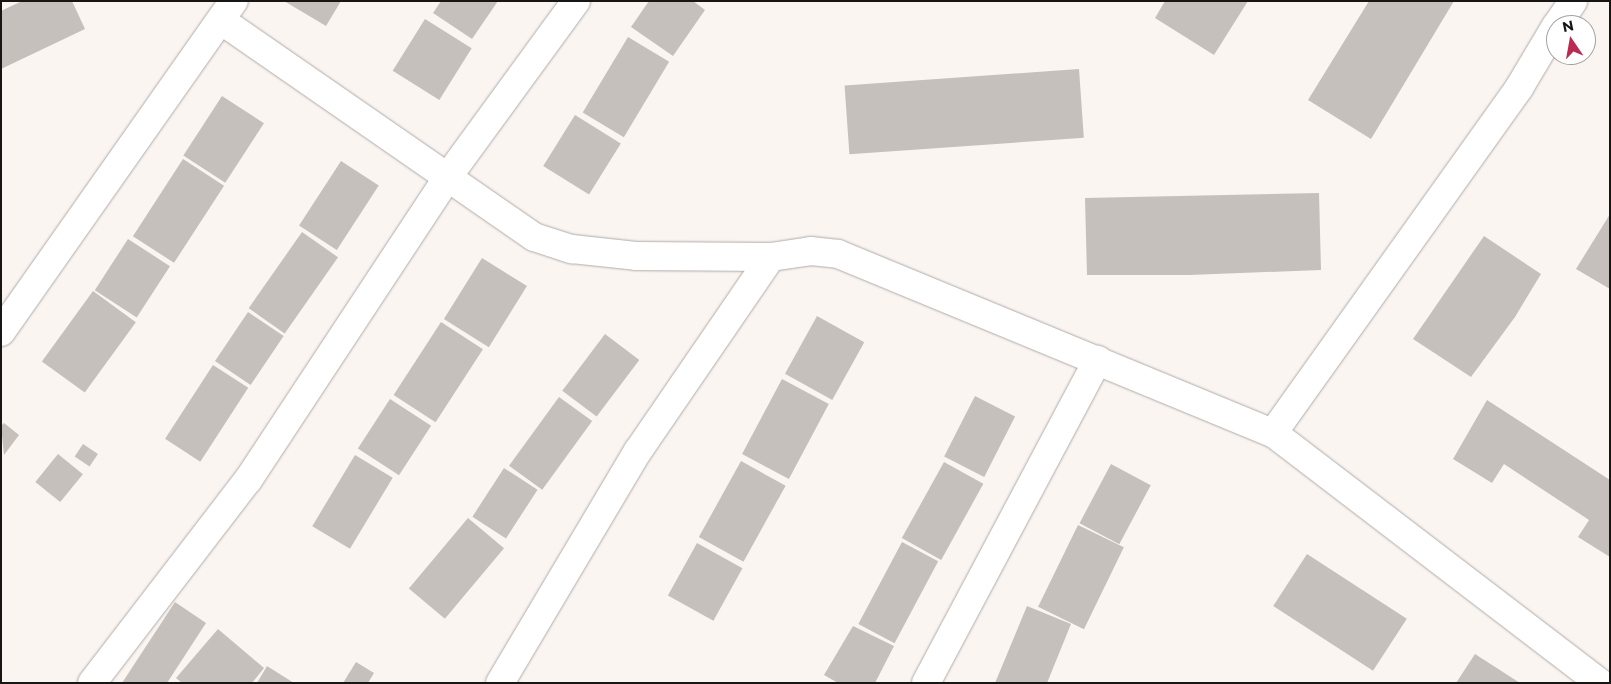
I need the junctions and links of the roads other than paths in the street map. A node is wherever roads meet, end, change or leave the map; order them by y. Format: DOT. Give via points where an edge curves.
graph roads {
  1 [pos="576,1"];
  2 [pos="1573,1"];
  3 [pos="228,11"];
  4 [pos="1563,15"];
  5 [pos="1546,43"];
  6 [pos="447,178"];
  7 [pos="771,256"];
  8 [pos="1,332"];
  9 [pos="1098,360"];
  10 [pos="1273,433"];
  11 [pos="92,683"];
  12 [pos="500,683"];
  13 [pos="926,683"];
  14 [pos="1600,683"];
  1 -- 6 [label="street"];
  2 -- 4 [label="street"];
  3 -- 6 [label="street"];
  3 -- 8 [label="street"];
  5 -- 10 [label="street" via="1519,88"];
  6 -- 7 [label="street" via="534,237 572,249 636,256"];
  6 -- 11 [label="street" via="248,480"];
  7 -- 9 [label="street" via="811,251 838,254"];
  7 -- 12 [label="street" via="638,451"];
  9 -- 10 [label="street"];
  9 -- 13 [label="street"];
  10 -- 14 [label="street"];
}
